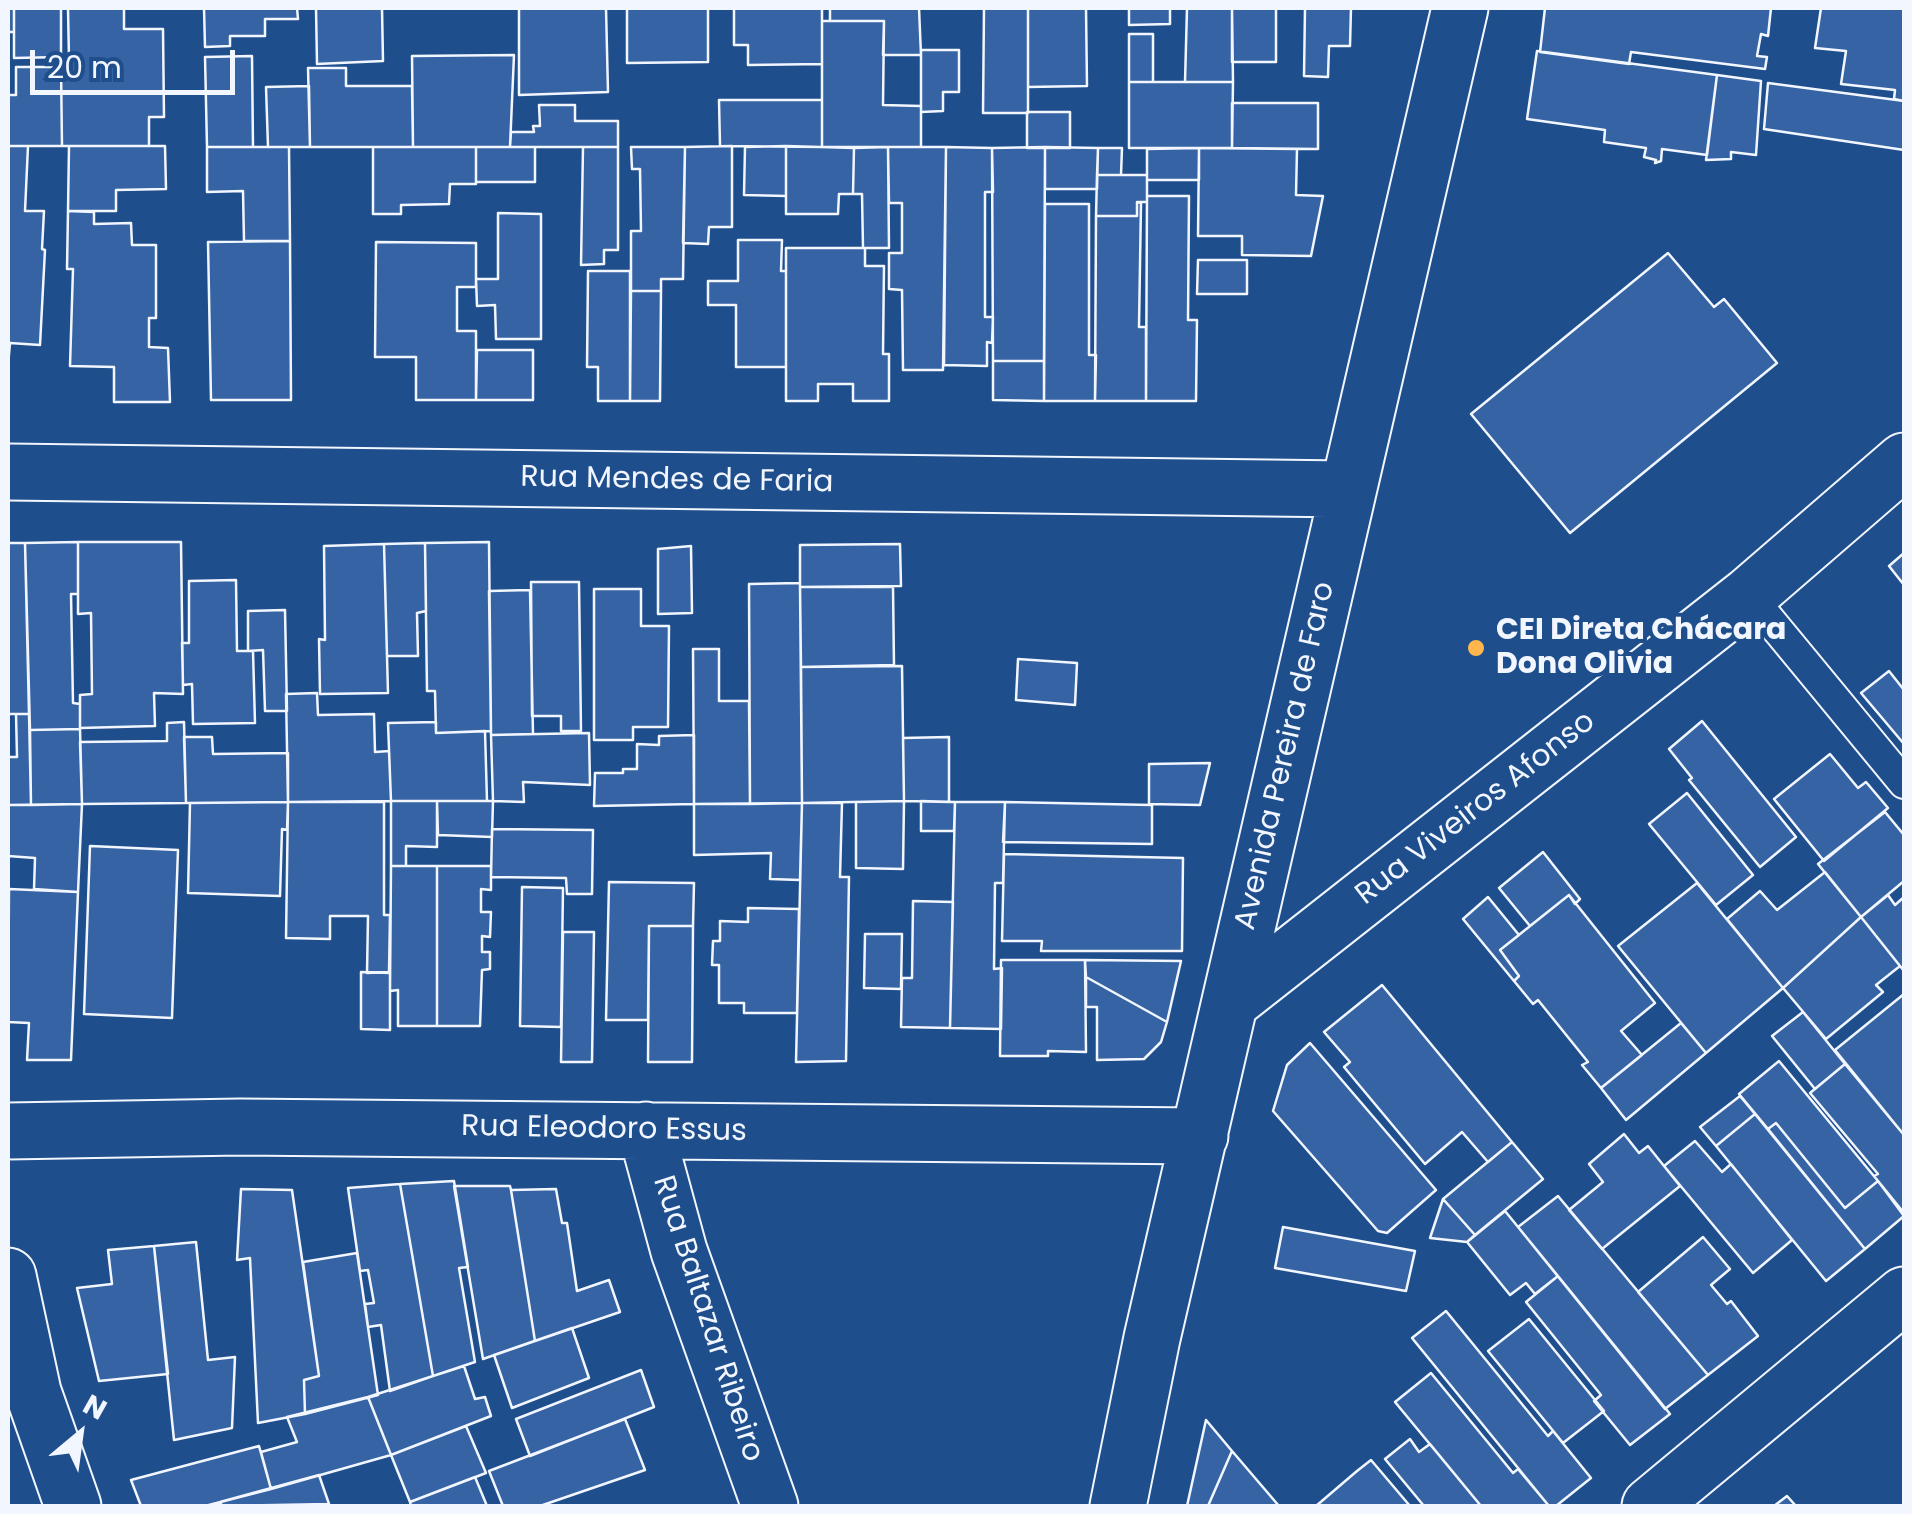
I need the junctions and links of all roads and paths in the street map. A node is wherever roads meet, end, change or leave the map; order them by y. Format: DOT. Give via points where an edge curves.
graph roads {
  1 [pos="1460,8"];
  2 [pos="1904,462"];
  3 [pos="8,472"];
  4 [pos="1347,488"];
  5 [pos="1750,595"];
  6 [pos="1904,783"];
  7 [pos="1231,1002"];
  8 [pos="646,1130"];
  9 [pos="8,1131"];
  10 [pos="1200,1136"];
  11 [pos="8,1276"];
  12 [pos="1904,1295"];
  13 [pos="73,1506"];
  14 [pos="770,1506"];
  15 [pos="1118,1506"];
  16 [pos="1650,1506"];
  1 -- 4 [label="street, Avenida Pereira de Faro"];
  2 -- 5 [label="street, Rua Viveiros Afonso"];
  3 -- 4 [label="street, Rua Mendes de Faria"];
  4 -- 7 [label="street, Avenida Pereira de Faro"];
  5 -- 6 [label="lane"];
  5 -- 7 [label="street, Rua Viveiros Afonso"];
  7 -- 10 [label="street, Avenida Pereira de Faro"];
  8 -- 9 [label="street, Rua Eleodoro Essus"];
  8 -- 10 [label="street, Rua Eleodoro Essus"];
  8 -- 14 [label="street, Rua Baltazar Ribeiro" via="678,1251"];
  10 -- 15 [label="street, Avenida Pereira de Faro"];
  11 -- 13 [label="street" via="33,1392"];
  12 -- 16 [label="street"];
}
